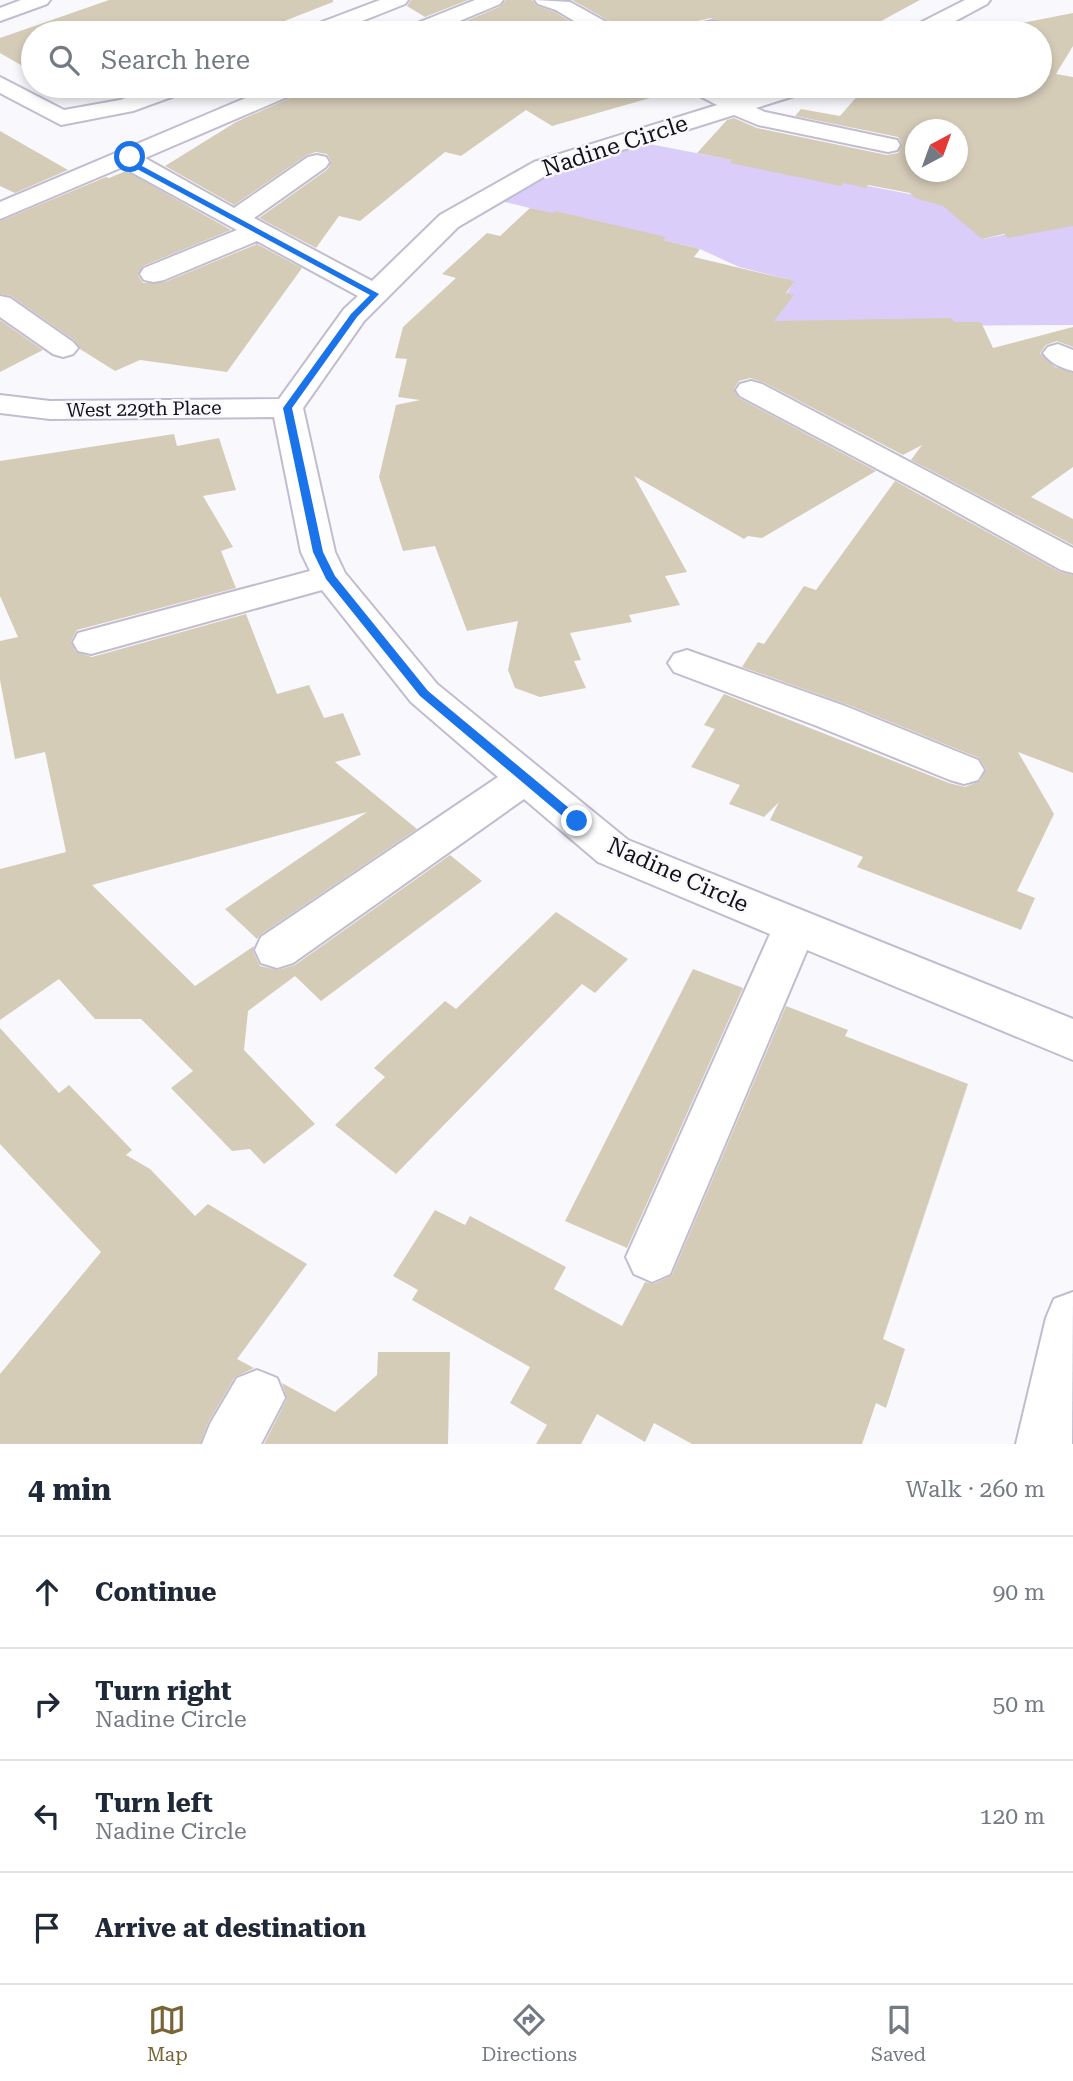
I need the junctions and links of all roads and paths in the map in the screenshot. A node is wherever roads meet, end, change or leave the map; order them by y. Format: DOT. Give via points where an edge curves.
graph roads {
  1 [pos="40,0"];
  2 [pos="398,0"];
  3 [pos="493,0"];
  4 [pos="545,0"];
  5 [pos="980,0"];
  6 [pos="0,15"];
  7 [pos="345,21"];
  8 [pos="442,21"];
  9 [pos="589,21"];
  10 [pos="941,21"];
  11 [pos="0,84"];
  12 [pos="21,96"];
  13 [pos="25,98"];
  14 [pos="147,98"];
  15 [pos="265,98"];
  16 [pos="719,98"];
  17 [pos="763,98"];
  18 [pos="734,107"];
  19 [pos="888,145"];
  20 [pos="130,157"];
  21 [pos="317,162"];
  22 [pos="0,211"];
  23 [pos="246,225"];
  24 [pos="154,274"];
  25 [pos="375,294"];
  26 [pos="0,304"];
  27 [pos="63,348"];
  28 [pos="751,390"];
  29 [pos="0,404"];
  30 [pos="288,408"];
  31 [pos="1073,562"];
  32 [pos="330,577"];
  33 [pos="91,642"];
  34 [pos="687,663"];
  35 [pos="964,770"];
  36 [pos="525,778"];
  37 [pos="795,926"];
  38 [pos="278,950"];
  39 [pos="1073,1040"];
  40 [pos="652,1257"];
  41 [pos="1073,1318"];
  42 [pos="1044,1444"];
  1 -- 6 [label="street"];
  2 -- 7 [label="street"];
  3 -- 8 [label="street"];
  4 -- 9 [label="street"];
  5 -- 10 [label="street"];
  11 -- 12 [label="street"];
  13 -- 14 [label="street" via="61,118"];
  15 -- 20 [label="street"];
  16 -- 18 [label="street"];
  17 -- 18 [label="street, Nadine Circle"];
  18 -- 19 [label="street" via="758,118"];
  18 -- 25 [label="street, Nadine Circle" via="543,167 449,221"];
  20 -- 22 [label="street"];
  20 -- 23 [label="street" via="139,167"];
  21 -- 23 [label="street"];
  23 -- 24 [label="street"];
  23 -- 25 [label="street"];
  25 -- 30 [label="street, Nadine Circle" via="354,315"];
  26 -- 27 [label="street"];
  28 -- 31 [label="street"];
  29 -- 30 [label="street, West 229th Place" via="50,410"];
  30 -- 32 [label="street, Nadine Circle" via="318,552"];
  32 -- 33 [label="street"];
  32 -- 36 [label="street, Nadine Circle" via="424,694"];
  34 -- 35 [label="street"];
  36 -- 37 [label="street, Nadine Circle" via="613,851"];
  36 -- 38 [label="street"];
  37 -- 39 [label="street, Nadine Circle"];
  37 -- 40 [label="street"];
  41 -- 42 [label="street"];
}
